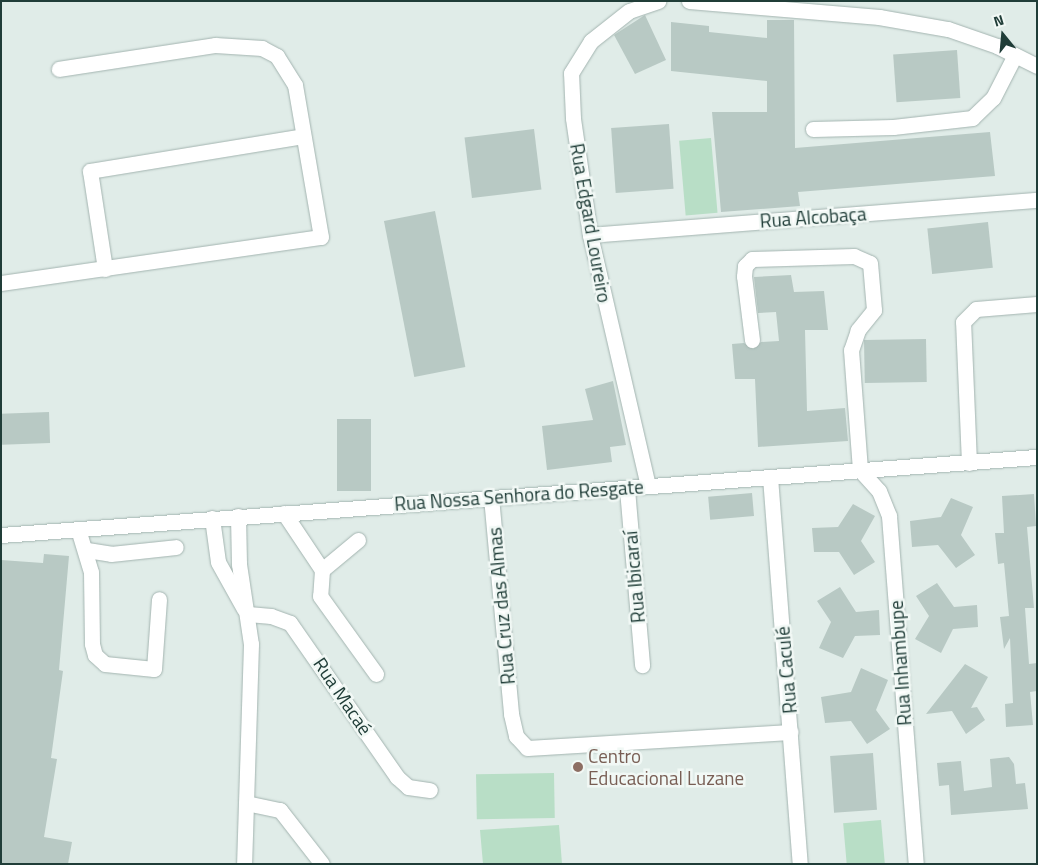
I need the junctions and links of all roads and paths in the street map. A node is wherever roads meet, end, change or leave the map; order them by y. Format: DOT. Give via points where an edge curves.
graph roads {
  1 [pos="658,1"];
  2 [pos="689,1"];
  3 [pos="1015,54"];
  4 [pos="1037,66"];
  5 [pos="59,70"];
  6 [pos="813,129"];
  7 [pos="303,136"];
  8 [pos="1037,200"];
  9 [pos="590,235"];
  10 [pos="105,268"];
  11 [pos="1,283"];
  12 [pos="1037,304"];
  13 [pos="752,340"];
  14 [pos="1037,457"];
  15 [pos="969,463"];
  16 [pos="860,470"];
  17 [pos="770,477"];
  18 [pos="648,486"];
  19 [pos="627,489"];
  20 [pos="491,498"];
  21 [pos="284,513"];
  22 [pos="238,516"];
  23 [pos="212,518"];
  24 [pos="78,529"];
  25 [pos="1,536"];
  26 [pos="358,540"];
  27 [pos="176,547"];
  28 [pos="87,550"];
  29 [pos="322,570"];
  30 [pos="158,599"];
  31 [pos="248,614"];
  32 [pos="642,665"];
  33 [pos="376,674"];
  34 [pos="791,732"];
  35 [pos="430,790"];
  36 [pos="246,803"];
  37 [pos="244,864"];
  38 [pos="322,864"];
  39 [pos="800,864"];
  40 [pos="916,864"];
  1 -- 9 [label="street, Rua Edgard Loureiro" via="629,11 591,41 571,73 573,118"];
  2 -- 3 [label="street" via="879,17 948,30"];
  3 -- 4 [label="street"];
  3 -- 6 [label="street" via="993,98 972,118 893,127"];
  5 -- 7 [label="street" via="215,45 262,48 277,56 295,85"];
  7 -- 10 [label="street" via="90,171"];
  7 -- 10 [label="street" via="321,237"];
  8 -- 9 [label="street, Rua Alcobaça"];
  9 -- 18 [label="street, Rua Edgard Loureiro"];
  10 -- 11 [label="street"];
  12 -- 15 [label="street" via="976,309 963,322"];
  13 -- 16 [label="street" via="744,276 748,262 844,256 863,258 870,263 874,310 858,330 851,350"];
  14 -- 15 [label="street, Rua Nossa Senhora do Resgate"];
  15 -- 16 [label="street, Rua Nossa Senhora do Resgate"];
  16 -- 17 [label="street, Rua Nossa Senhora do Resgate"];
  16 -- 40 [label="street, Rua Inhambupe" via="879,491 889,516"];
  17 -- 18 [label="street, Rua Nossa Senhora do Resgate"];
  17 -- 34 [label="street, Rua Caculé"];
  18 -- 19 [label="street, Rua Nossa Senhora do Resgate"];
  19 -- 20 [label="street, Rua Nossa Senhora do Resgate"];
  19 -- 32 [label="street, Rua Ibicaraí"];
  20 -- 21 [label="street, Rua Nossa Senhora do Resgate"];
  20 -- 34 [label="street, Rua Cruz das Almas" via="511,714 521,743 537,750"];
  21 -- 22 [label="street, Rua Nossa Senhora do Resgate"];
  21 -- 29 [label="street"];
  22 -- 23 [label="street, Rua Nossa Senhora do Resgate"];
  22 -- 31 [label="street"];
  23 -- 24 [label="street, Rua Nossa Senhora do Resgate"];
  23 -- 31 [label="street" via="218,562 227,584"];
  24 -- 25 [label="street, Rua Nossa Senhora do Resgate"];
  24 -- 28 [label="street"];
  26 -- 29 [label="street"];
  27 -- 28 [label="street" via="112,554"];
  28 -- 30 [label="street" via="92,590 92,644 95,655 105,664 154,669"];
  29 -- 33 [label="street" via="320,596"];
  31 -- 35 [label="street, Rua Macaé" via="271,616 290,623 397,777 408,787"];
  31 -- 36 [label="street" via="251,644"];
  34 -- 39 [label="street, Rua Caculé"];
  36 -- 37 [label="street"];
  36 -- 38 [label="street" via="280,810"];
}
